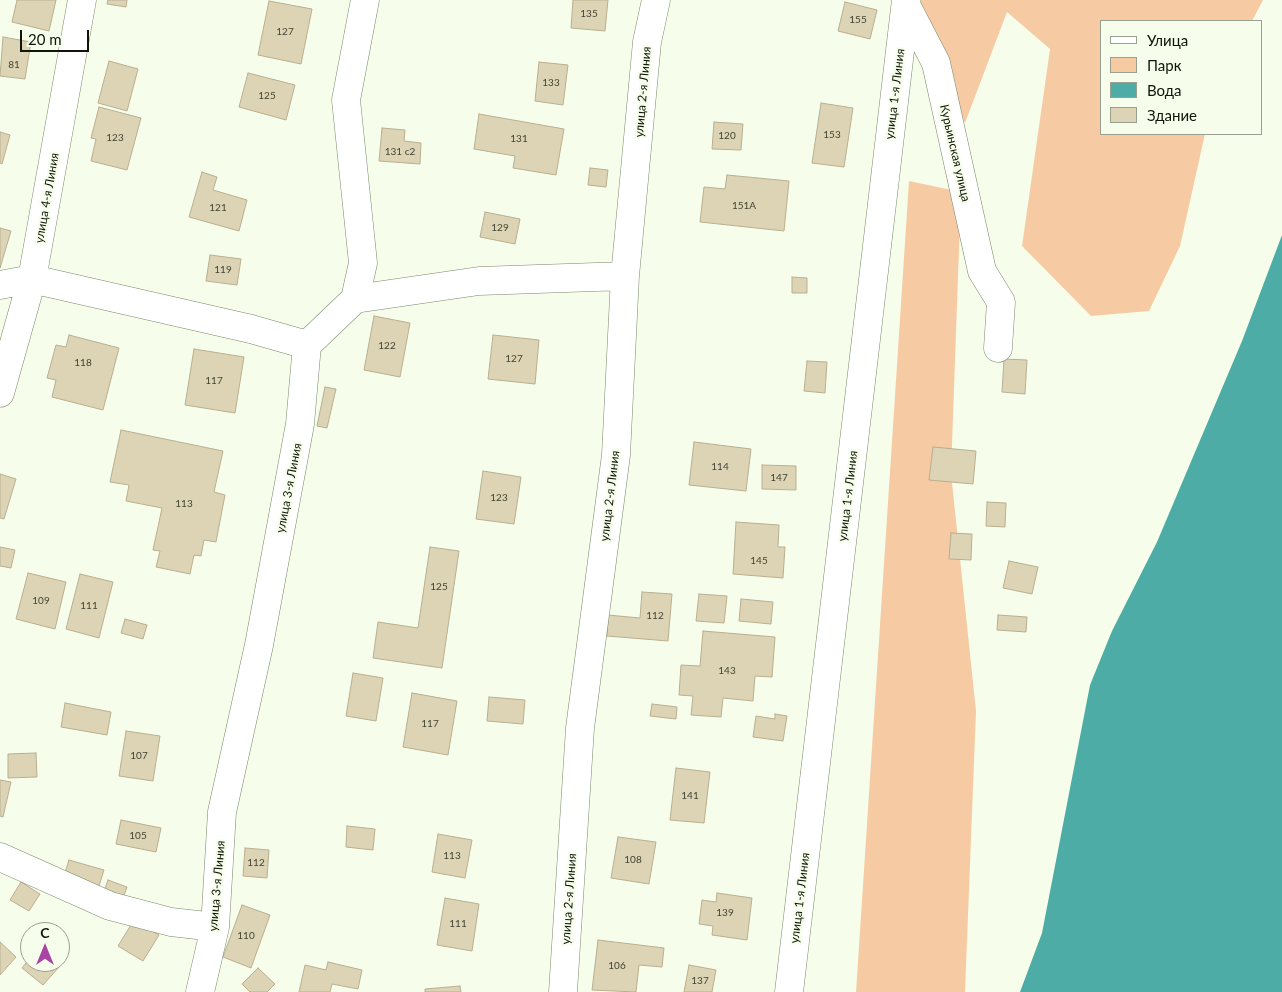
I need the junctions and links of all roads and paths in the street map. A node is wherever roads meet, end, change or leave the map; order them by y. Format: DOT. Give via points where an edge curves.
graph roads {
  1 [pos="82,0"];
  2 [pos="365,0"];
  3 [pos="656,0"];
  4 [pos="906,3"];
  5 [pos="626,276"];
  6 [pos="32,279"];
  7 [pos="0,285"];
  8 [pos="356,299"];
  9 [pos="307,345"];
  10 [pos="998,348"];
  11 [pos="0,393"];
  12 [pos="0,857"];
  13 [pos="215,927"];
  14 [pos="200,992"];
  15 [pos="563,992"];
  16 [pos="789,992"];
  1 -- 6 [label="street, улица 4-я Линия"];
  2 -- 8 [label="street" via="346,100 362,263"];
  3 -- 5 [label="street, улица 2-я Линия" via="647,42"];
  4 -- 10 [label="street, Курьинская улица" via="936,63 982,271 1001,302"];
  4 -- 16 [label="street, улица 1-я Линия"];
  5 -- 8 [label="street" via="479,281"];
  5 -- 15 [label="street, улица 2-я Линия" via="616,455 580,728"];
  6 -- 7 [label="street"];
  6 -- 9 [label="street"];
  6 -- 11 [label="street, улица 4-я Линия"];
  8 -- 9 [label="street"];
  9 -- 13 [label="street, улица 3-я Линия" via="300,424 259,645 222,812"];
  12 -- 13 [label="street" via="110,906 171,922"];
  13 -- 14 [label="street, улица 3-я Линия"];
}
